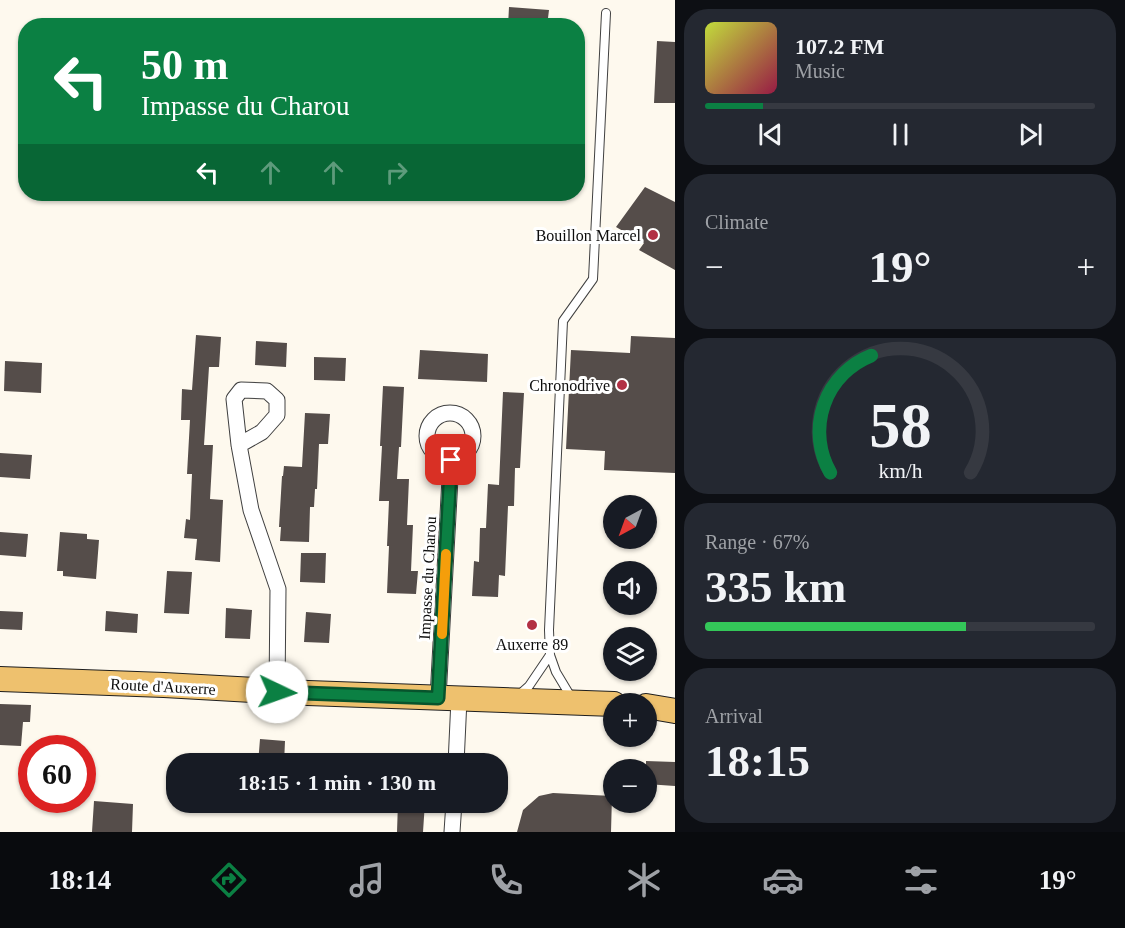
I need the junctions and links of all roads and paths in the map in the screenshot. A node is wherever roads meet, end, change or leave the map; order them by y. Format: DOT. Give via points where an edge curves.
graph roads {
  1 [pos="606,13"];
  2 [pos="238,445"];
  3 [pos="451,460"];
  4 [pos="550,656"];
  5 [pos="0,679"];
  6 [pos="277,692"];
  7 [pos="449,699"];
  8 [pos="512,701"];
  9 [pos="675,702"];
  10 [pos="576,703"];
  11 [pos="603,704"];
  12 [pos="657,704"];
  13 [pos="657,708"];
  14 [pos="675,711"];
  15 [pos="455,753"];
  16 [pos="453,813"];
  17 [pos="452,832"];
  1 -- 4 [label="lane" via="593,279 563,321"];
  2 -- 6 [label="street" via="251,510 278,589"];
  3 -- 7 [label="street, Impasse du Charou"];
  4 -- 8 [label="lane" via="529,686"];
  4 -- 10 [label="lane"];
  5 -- 6 [label="main road, Route d'Auxerre"];
  6 -- 7 [label="main road, Route d'Auxerre"];
  7 -- 8 [label="main road, Route d'Auxerre"];
  7 -- 15 [label="street, Impasse du Charou"];
  8 -- 10 [label="main road, Route d'Auxerre"];
  9 -- 12 [label="main road"];
  10 -- 11 [label="main road, Route d'Auxerre"];
  13 -- 14 [label="main road"];
  16 -- 17 [label="street"];
}
